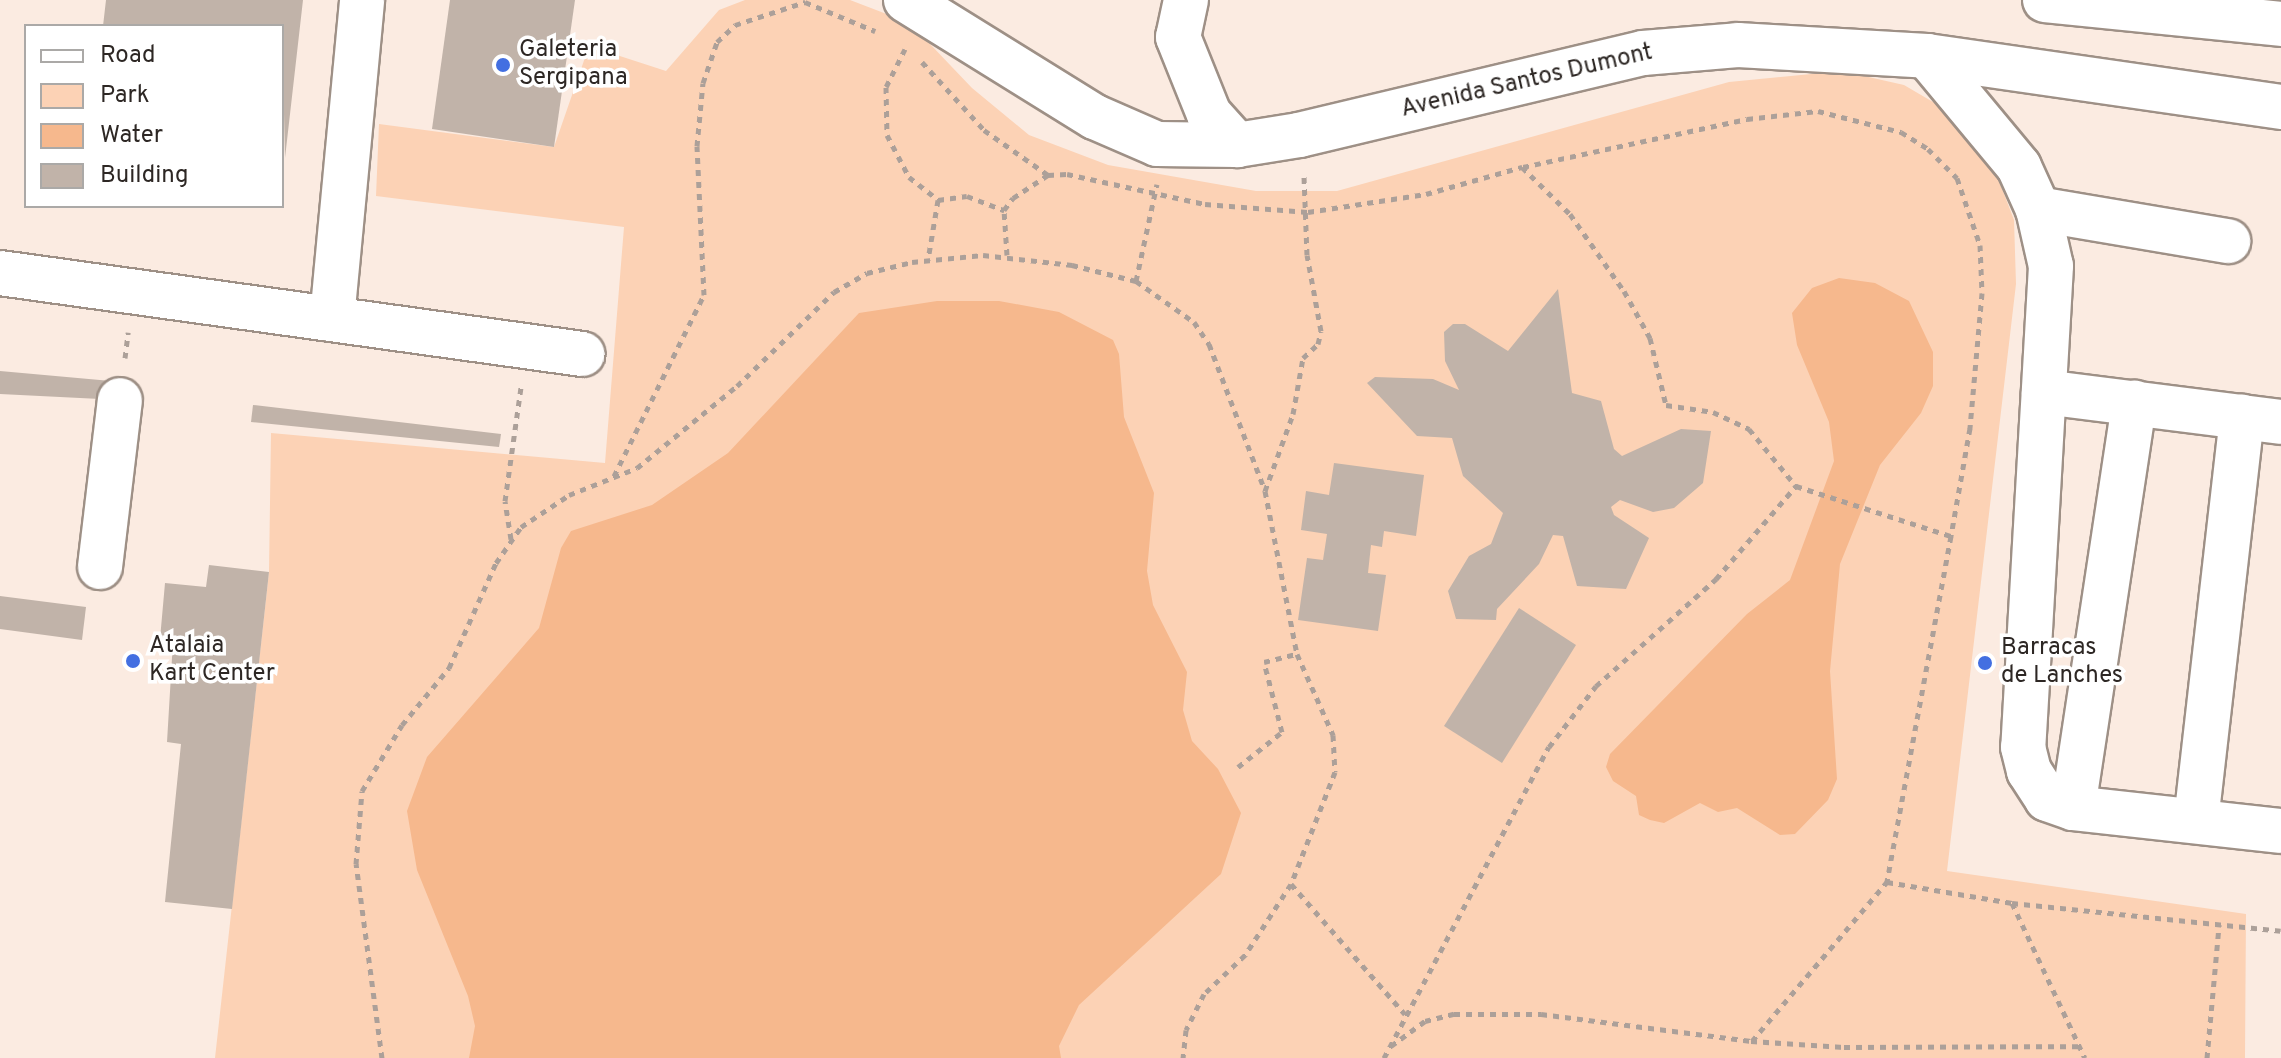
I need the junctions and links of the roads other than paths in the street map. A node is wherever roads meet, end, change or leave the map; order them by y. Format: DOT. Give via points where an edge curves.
graph roads {
  1 [pos="362,0"];
  2 [pos="1186,0"];
  3 [pos="2045,0"];
  4 [pos="895,17"];
  5 [pos="2281,24"];
  6 [pos="1927,56"];
  7 [pos="2281,107"];
  8 [pos="1237,145"];
  9 [pos="2038,209"];
  10 [pos="2228,241"];
  11 [pos="0,273"];
  12 [pos="332,319"];
  13 [pos="582,354"];
  14 [pos="2044,392"];
  15 [pos="120,400"];
  16 [pos="2134,403"];
  17 [pos="2262,419"];
  18 [pos="100,567"];
  19 [pos="2073,808"];
  20 [pos="2196,821"];
  21 [pos="2281,831"];
  1 -- 12 [label="main road"];
  2 -- 8 [label="main road" via="1178,37 1209,114"];
  3 -- 5 [label="main road"];
  4 -- 8 [label="main road, Avenida Santos Dumont" via="1157,144"];
  6 -- 7 [label="main road, Avenida Santos Dumont"];
  6 -- 8 [label="main road, Avenida Santos Dumont" via="1738,45 1643,53"];
  6 -- 9 [label="main road" via="2019,167"];
  9 -- 10 [label="main road"];
  9 -- 14 [label="main road" via="2051,266"];
  11 -- 12 [label="main road"];
  12 -- 13 [label="main road"];
  14 -- 16 [label="main road"];
  14 -- 19 [label="main road" via="2023,747 2029,771 2047,799"];
  15 -- 18 [label="main road"];
  16 -- 17 [label="main road"];
  16 -- 19 [label="main road"];
  17 -- 20 [label="main road"];
  19 -- 20 [label="main road"];
  20 -- 21 [label="main road"];
}
